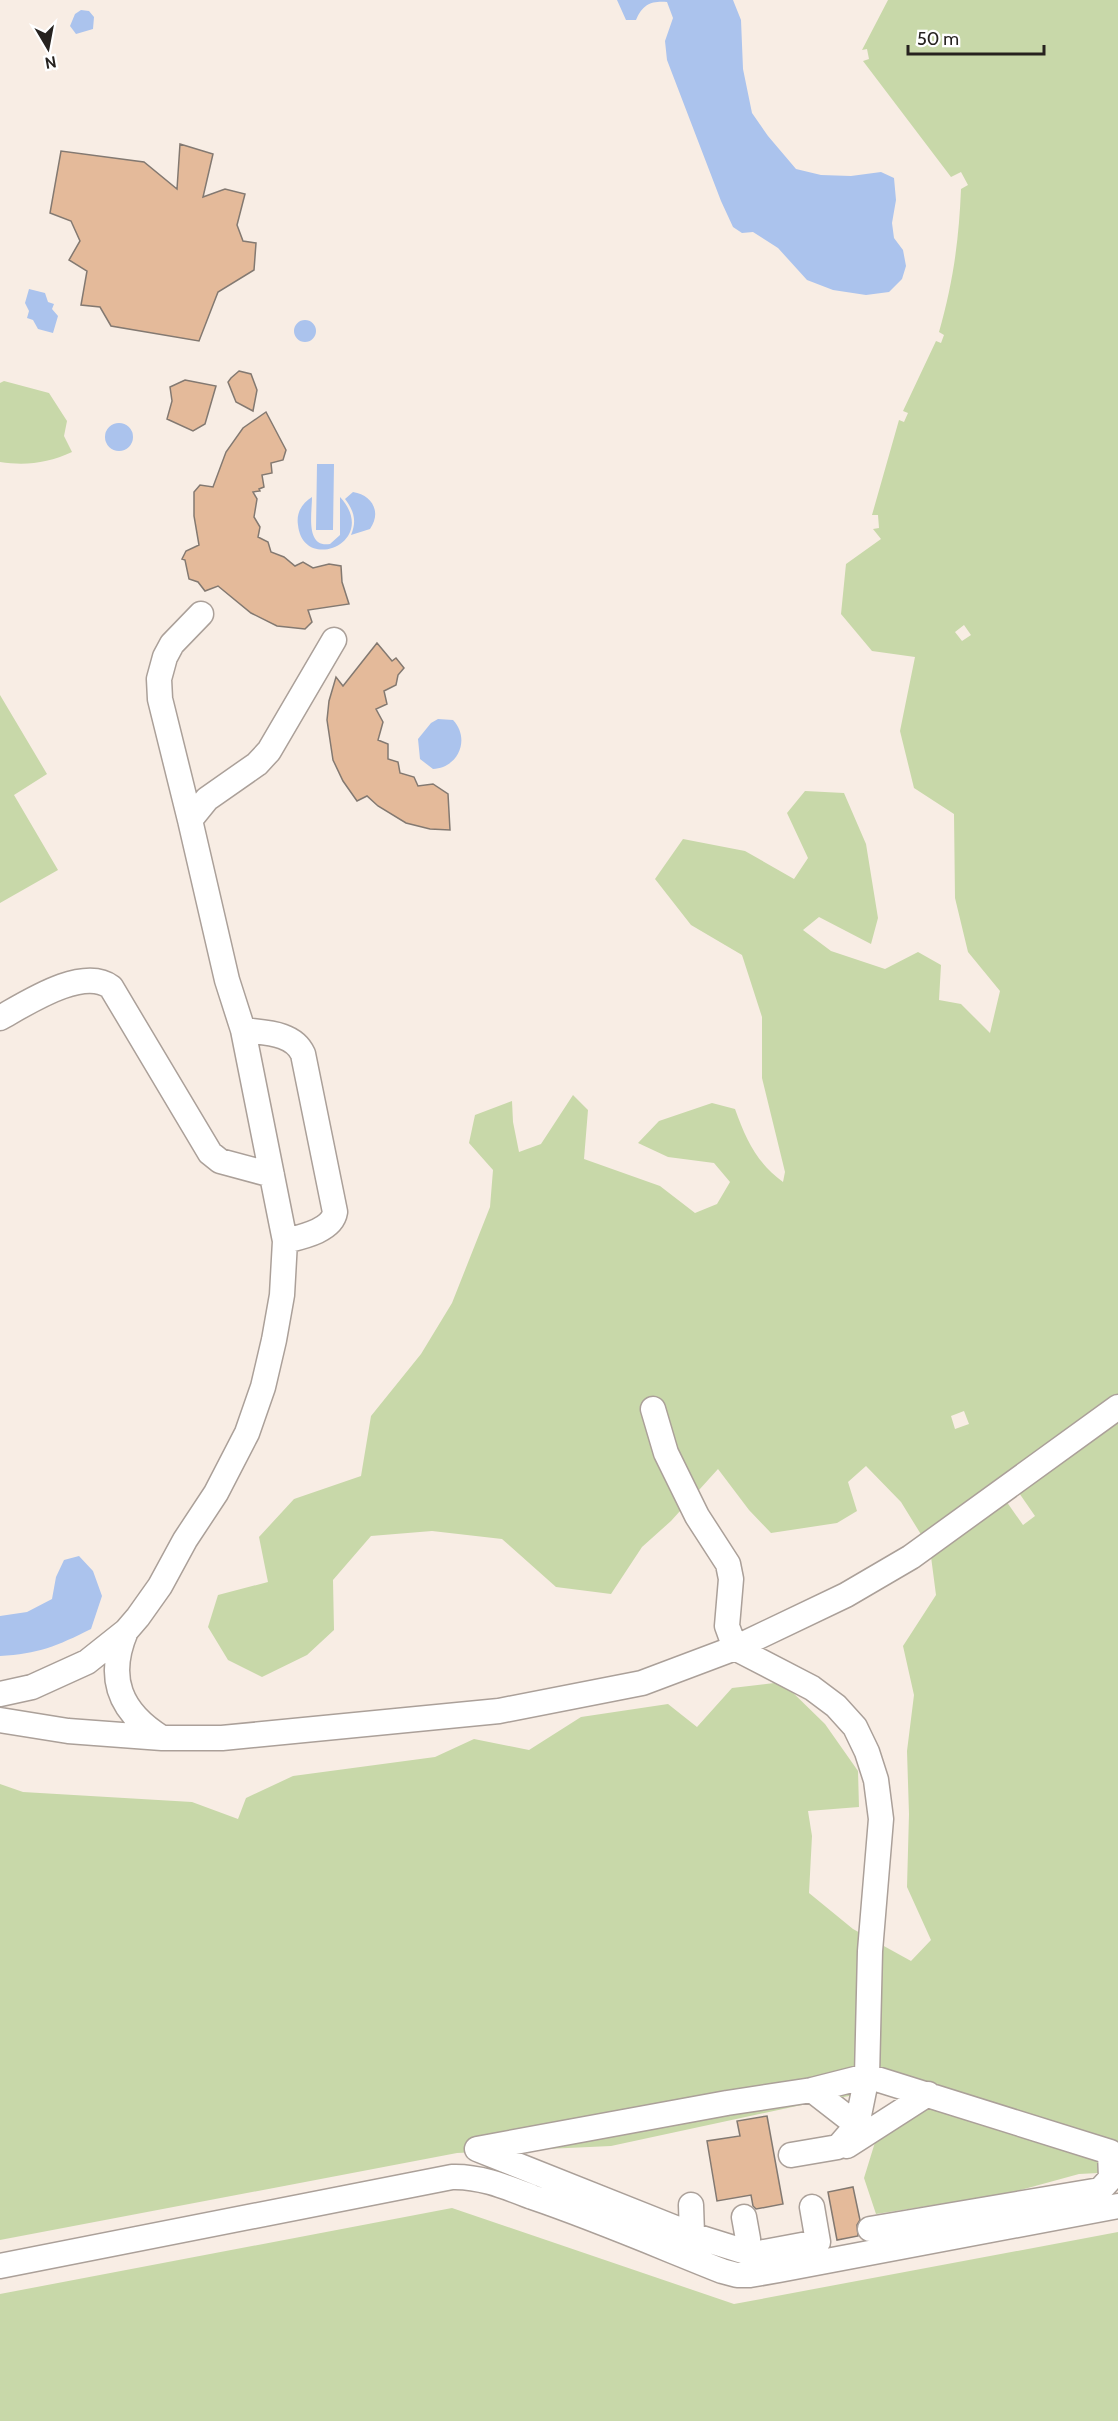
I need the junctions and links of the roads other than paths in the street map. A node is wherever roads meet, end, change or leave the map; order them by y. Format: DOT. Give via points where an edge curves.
graph roads {
  1 [pos="201,614"];
  2 [pos="334,640"];
  3 [pos="190,820"];
  4 [pos="0,1018"];
  5 [pos="243,1030"];
  6 [pos="272,1175"];
  7 [pos="285,1241"];
  8 [pos="1118,1407"];
  9 [pos="652,1409"];
  10 [pos="126,1631"];
  11 [pos="735,1648"];
  12 [pos="0,1694"];
  13 [pos="0,1720"];
  14 [pos="162,1738"];
  15 [pos="867,2076"];
  16 [pos="812,2090"];
  17 [pos="928,2094"];
  18 [pos="857,2126"];
  19 [pos="838,2147"];
  20 [pos="1114,2153"];
  21 [pos="791,2154"];
  22 [pos="1112,2194"];
  23 [pos="691,2205"];
  24 [pos="812,2207"];
  25 [pos="744,2217"];
  26 [pos="870,2229"];
  27 [pos="692,2235"];
  28 [pos="746,2252"];
  29 [pos="0,2266"];
  1 -- 3 [label="street" via="172,644 159,679 167,736"];
  2 -- 3 [label="street" via="269,751 207,799"];
  3 -- 5 [label="street" via="226,980"];
  4 -- 6 [label="street" via="76,982 104,982 111,987 210,1153 220,1161"];
  5 -- 6 [label="street"];
  5 -- 7 [label="street" via="274,1034 299,1047 322,1143 334,1217 321,1228"];
  6 -- 7 [label="street"];
  7 -- 10 [label="street" via="274,1340 247,1433 160,1586"];
  8 -- 11 [label="street" via="911,1557 846,1595"];
  9 -- 11 [label="street" via="666,1453 697,1516 728,1564 728,1626"];
  10 -- 12 [label="street" via="87,1662 63,1674 32,1687"];
  10 -- 14 [label="street" via="117,1670 123,1700 137,1720"];
  11 -- 14 [label="street" via="642,1683 499,1711 222,1738"];
  11 -- 15 [label="street" via="812,1688 836,1706 855,1727 876,1780 881,1819 870,1951"];
  13 -- 14 [label="street" via="68,1731"];
  15 -- 16 [label="street"];
  15 -- 17 [label="street"];
  15 -- 18 [label="street"];
  16 -- 18 [label="street"];
  16 -- 27 [label="street" via="477,2149"];
  17 -- 19 [label="street" via="849,2146"];
  17 -- 20 [label="street"];
  18 -- 19 [label="street"];
  19 -- 21 [label="street"];
  20 -- 22 [label="street"];
  22 -- 26 [label="street"];
  22 -- 29 [label="street" via="779,2270 737,2275 485,2180 452,2177"];
  23 -- 27 [label="street"];
  24 -- 28 [label="street" via="818,2242"];
  25 -- 28 [label="street"];
  27 -- 28 [label="street"];
}
